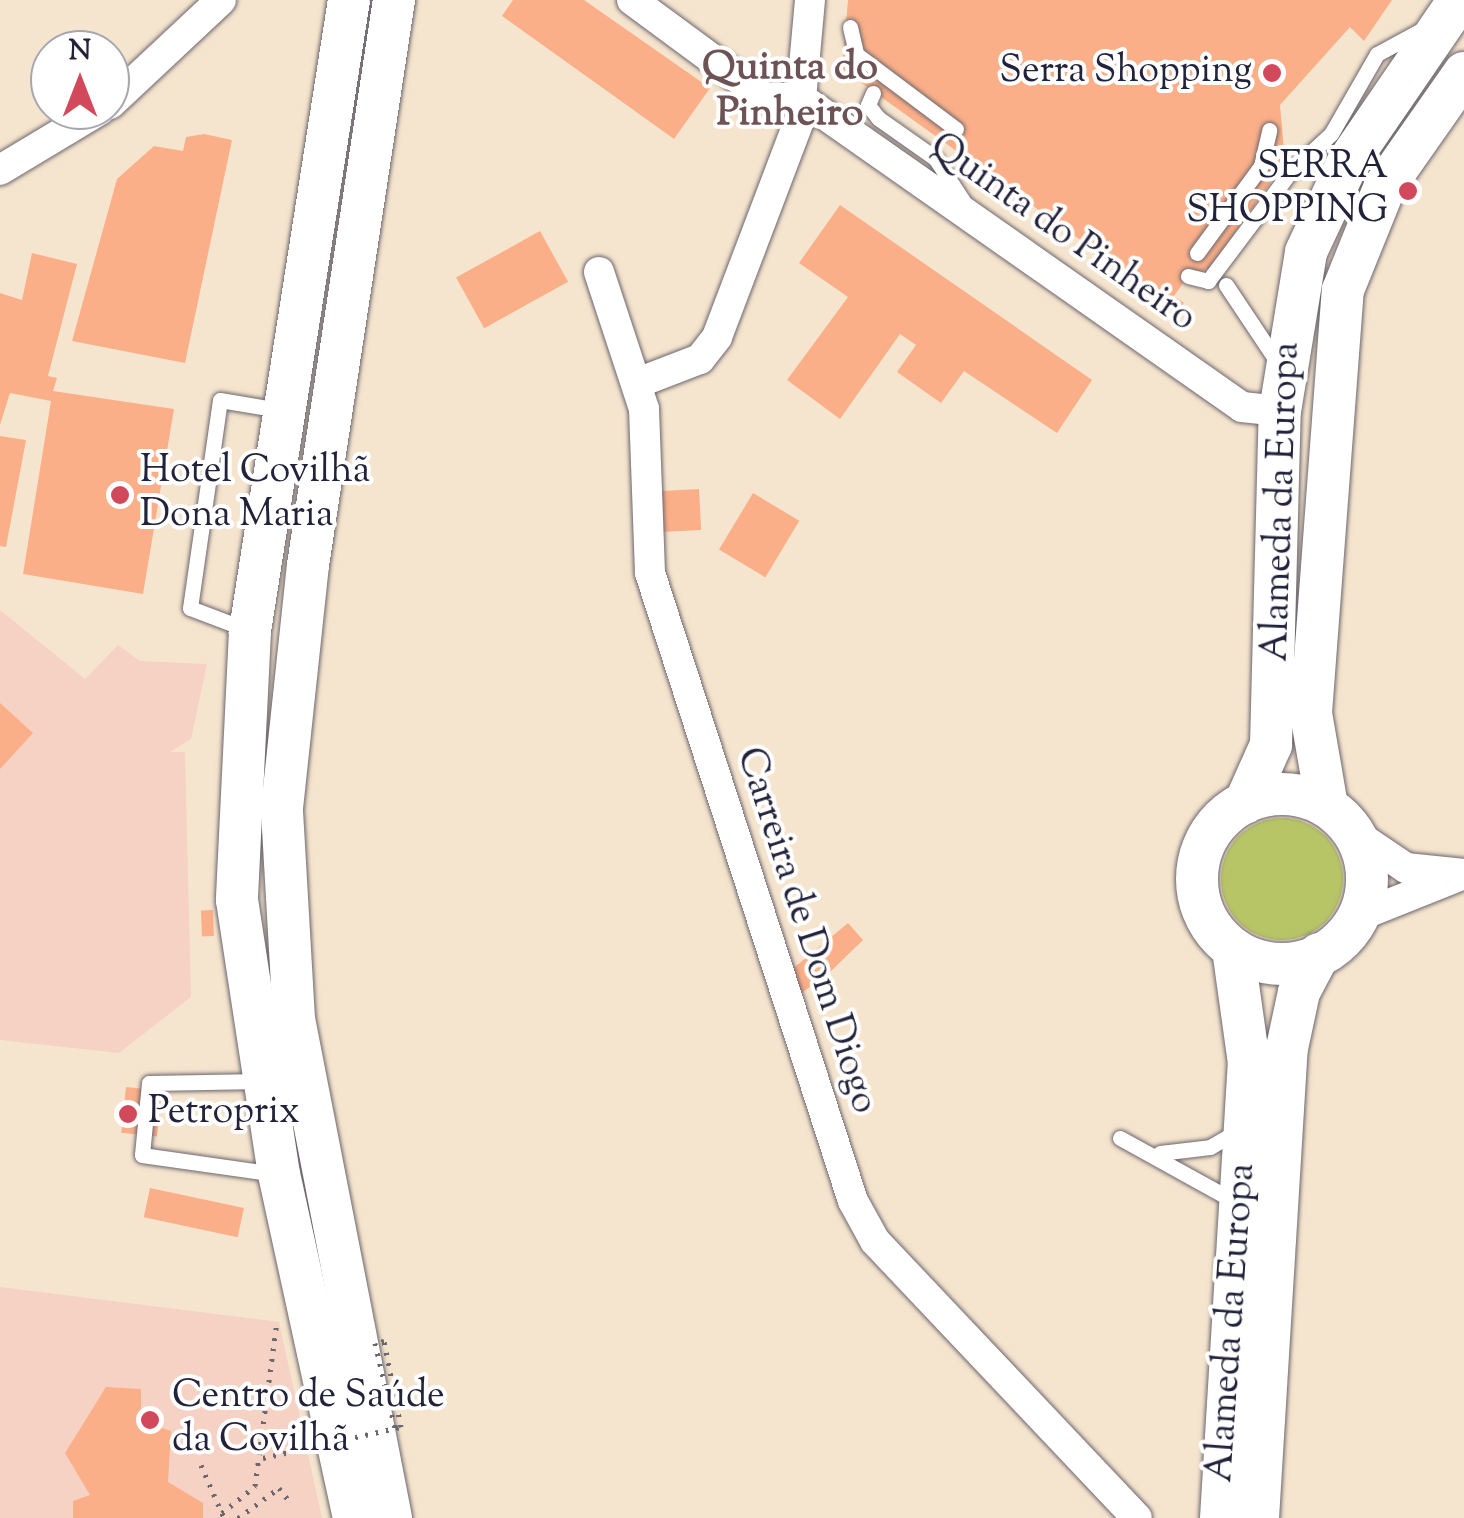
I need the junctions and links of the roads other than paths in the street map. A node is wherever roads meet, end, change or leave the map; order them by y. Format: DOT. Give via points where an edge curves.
graph roads {
  1 [pos="222,0"];
  2 [pos="349,0"];
  3 [pos="394,0"];
  4 [pos="632,0"];
  5 [pos="810,0"];
  6 [pos="1453,9"];
  7 [pos="850,28"];
  8 [pos="1464,73"];
  9 [pos="130,85"];
  10 [pos="873,93"];
  11 [pos="804,101"];
  12 [pos="956,129"];
  13 [pos="67,130"];
  14 [pos="1268,130"];
  15 [pos="1331,134"];
  16 [pos="0,170"];
  17 [pos="1335,186"];
  18 [pos="974,223"];
  19 [pos="1197,254"];
  20 [pos="598,272"];
  21 [pos="1188,276"];
  22 [pos="1226,285"];
  23 [pos="640,382"];
  24 [pos="1282,391"];
  25 [pos="284,411"];
  26 [pos="250,630"];
  27 [pos="1245,803"];
  28 [pos="1342,820"];
  29 [pos="1358,916"];
  30 [pos="1234,949"];
  31 [pos="1319,954"];
  32 [pos="262,1081"];
  33 [pos="1245,1126"];
  34 [pos="1120,1138"];
  35 [pos="1151,1152"];
  36 [pos="279,1174"];
  37 [pos="1240,1205"];
  38 [pos="354,1518"];
  39 [pos="391,1518"];
  40 [pos="1137,1518"];
  41 [pos="1221,1518"];
  42 [pos="1258,1518"];
  1 -- 9 [label="street"];
  2 -- 25 [label="main road"];
  3 -- 39 [label="main road" via="308,565 282,808 294,1019"];
  4 -- 11 [label="street, Quinta do Pinheiro" via="765,98"];
  5 -- 11 [label="street"];
  6 -- 15 [label="lane" via="1377,54"];
  6 -- 17 [label="main road, Alameda da Europa"];
  7 -- 12 [label="lane" via="856,54"];
  8 -- 28 [label="main road, Alameda da Europa" via="1385,186 1343,290 1311,713"];
  10 -- 18 [label="lane" via="868,105 878,118 935,158"];
  11 -- 18 [label="street, Quinta do Pinheiro"];
  11 -- 23 [label="street" via="717,337 700,359"];
  13 -- 16 [label="street"];
  14 -- 19 [label="lane" via="1261,166"];
  15 -- 17 [label="lane"];
  15 -- 21 [label="lane" via="1291,171 1208,281"];
  17 -- 24 [label="main road, Alameda da Europa" via="1306,252"];
  18 -- 24 [label="street, Quinta do Pinheiro" via="1242,407"];
  20 -- 23 [label="street, Carreira de Dom Diogo"];
  22 -- 24 [label="lane"];
  23 -- 40 [label="street, Carreira de Dom Diogo" via="650,573 853,1201 875,1241"];
  24 -- 27 [label="main road, Alameda da Europa" via="1271,745"];
  25 -- 26 [label="main road"];
  25 -- 26 [label="lane" via="220,400 190,608"];
  26 -- 32 [label="main road" via="237,900"];
  27 -- 28 [label="main road" via="1287,795"];
  27 -- 30 [label="main road, Alameda da Europa" via="1209,836 1197,883 1203,910"];
  28 -- 29 [label="main road, Alameda da Europa" via="1368,876"];
  28 -- 29 [label="street" via="1406,868 1464,874"];
  29 -- 31 [label="main road, Alameda da Europa"];
  30 -- 31 [label="main road" via="1277,964"];
  30 -- 33 [label="main road, Alameda da Europa" via="1247,1012"];
  31 -- 42 [label="main road, Alameda da Europa" via="1298,992 1287,1048"];
  32 -- 36 [label="main road"];
  32 -- 36 [label="lane" via="149,1083 142,1155"];
  33 -- 35 [label="lane" via="1210,1147"];
  33 -- 37 [label="main road, Alameda da Europa"];
  34 -- 35 [label="lane"];
  35 -- 37 [label="lane"];
  36 -- 38 [label="main road"];
  37 -- 41 [label="main road, Alameda da Europa"];
}
